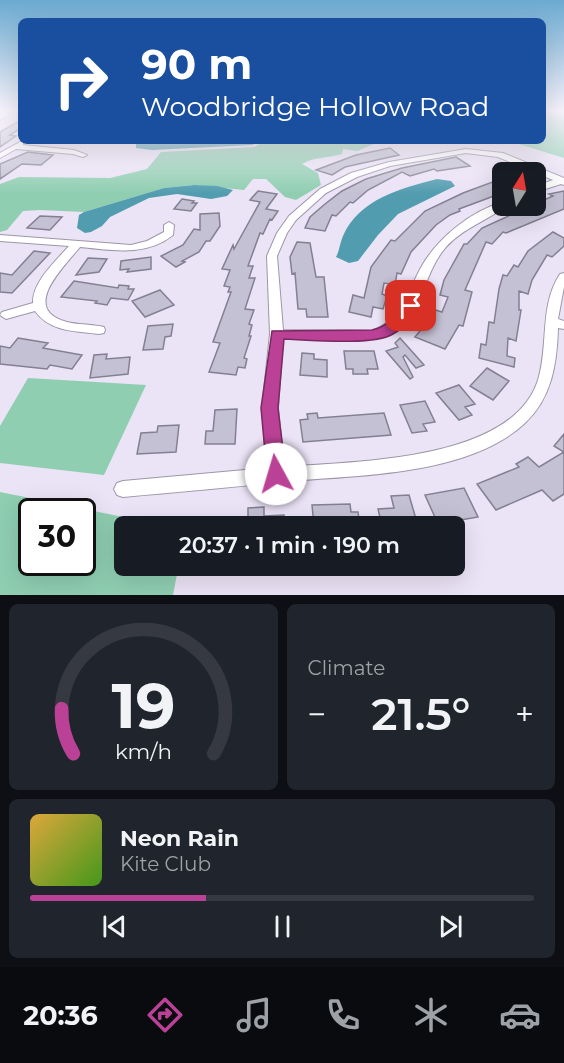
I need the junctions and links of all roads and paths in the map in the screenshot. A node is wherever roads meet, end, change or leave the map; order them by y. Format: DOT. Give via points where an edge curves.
graph roads {
  1 [pos="19,144"];
  2 [pos="15,147"];
  3 [pos="83,155"];
  4 [pos="0,156"];
  5 [pos="563,181"];
  6 [pos="546,186"];
  7 [pos="492,210"];
  8 [pos="169,225"];
  9 [pos="0,238"];
  10 [pos="78,243"];
  11 [pos="564,276"];
  12 [pos="38,306"];
  13 [pos="6,315"];
  14 [pos="558,324"];
  15 [pos="99,330"];
  16 [pos="277,334"];
  17 [pos="557,341"];
  18 [pos="276,474"];
  19 [pos="123,489"];
  1 -- 2 [label="street"];
  2 -- 3 [label="street"];
  2 -- 4 [label="street"];
  5 -- 6 [label="street"];
  5 -- 16 [label="street" via="509,158 477,151 389,164 338,182 292,218 274,249"];
  7 -- 16 [label="street" via="451,235 427,267 411,306 387,332"];
  8 -- 10 [label="street" via="169,233 163,238 141,247"];
  9 -- 10 [label="street"];
  10 -- 12 [label="street" via="39,294"];
  11 -- 14 [label="street" via="556,288"];
  12 -- 13 [label="street"];
  12 -- 15 [label="street" via="52,321"];
  14 -- 17 [label="street"];
  16 -- 18 [label="street" via="270,408"];
  17 -- 18 [label="street" via="543,386 531,408 497,436 471,449 410,463"];
  18 -- 19 [label="street"];
}
